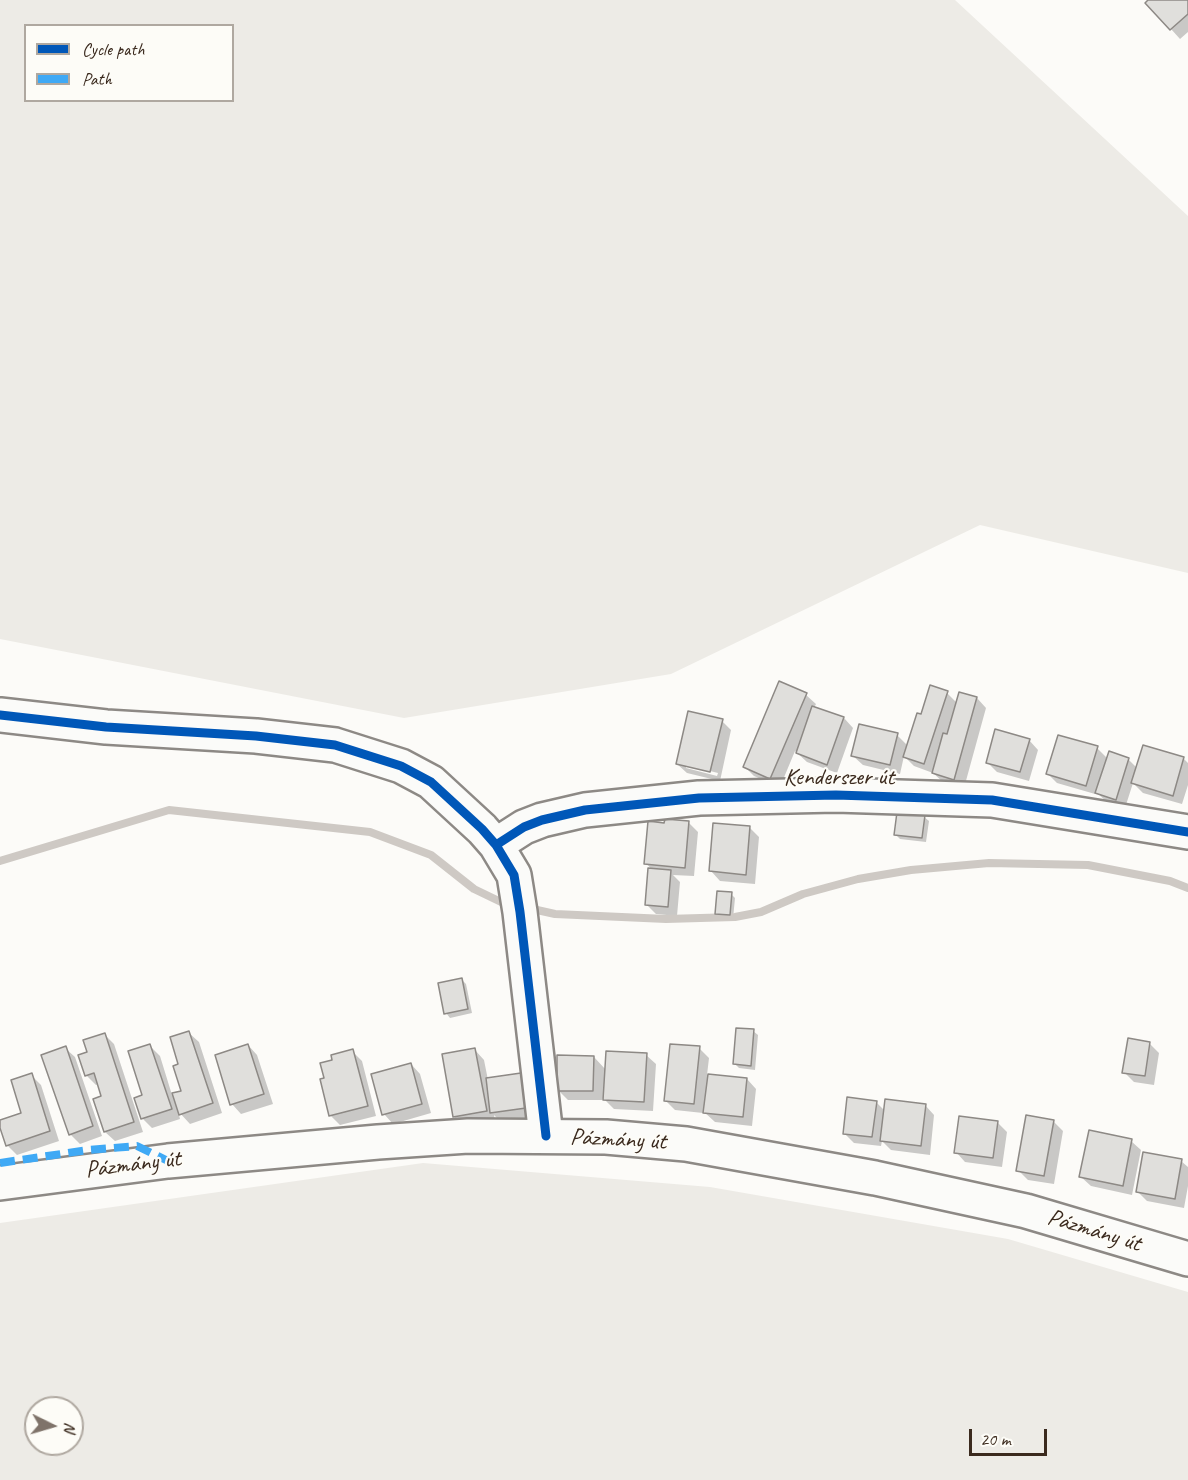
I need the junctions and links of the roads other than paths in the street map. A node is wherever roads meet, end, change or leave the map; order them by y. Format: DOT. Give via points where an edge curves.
graph roads {
  1 [pos="0,715"];
  2 [pos="1188,832"];
  3 [pos="496,845"];
  4 [pos="546,1136"];
  5 [pos="0,1183"];
  6 [pos="1188,1259"];
  1 -- 3 [label="street" via="335,745 400,765 431,782"];
  2 -- 3 [label="street, Kenderszer út" via="992,800 699,798 585,810 524,827"];
  3 -- 4 [label="street" via="514,875"];
  4 -- 5 [label="street, Pázmány út" via="468,1136 241,1154"];
  4 -- 6 [label="street, Pázmány út" via="686,1144 875,1178 1026,1211"];
}
